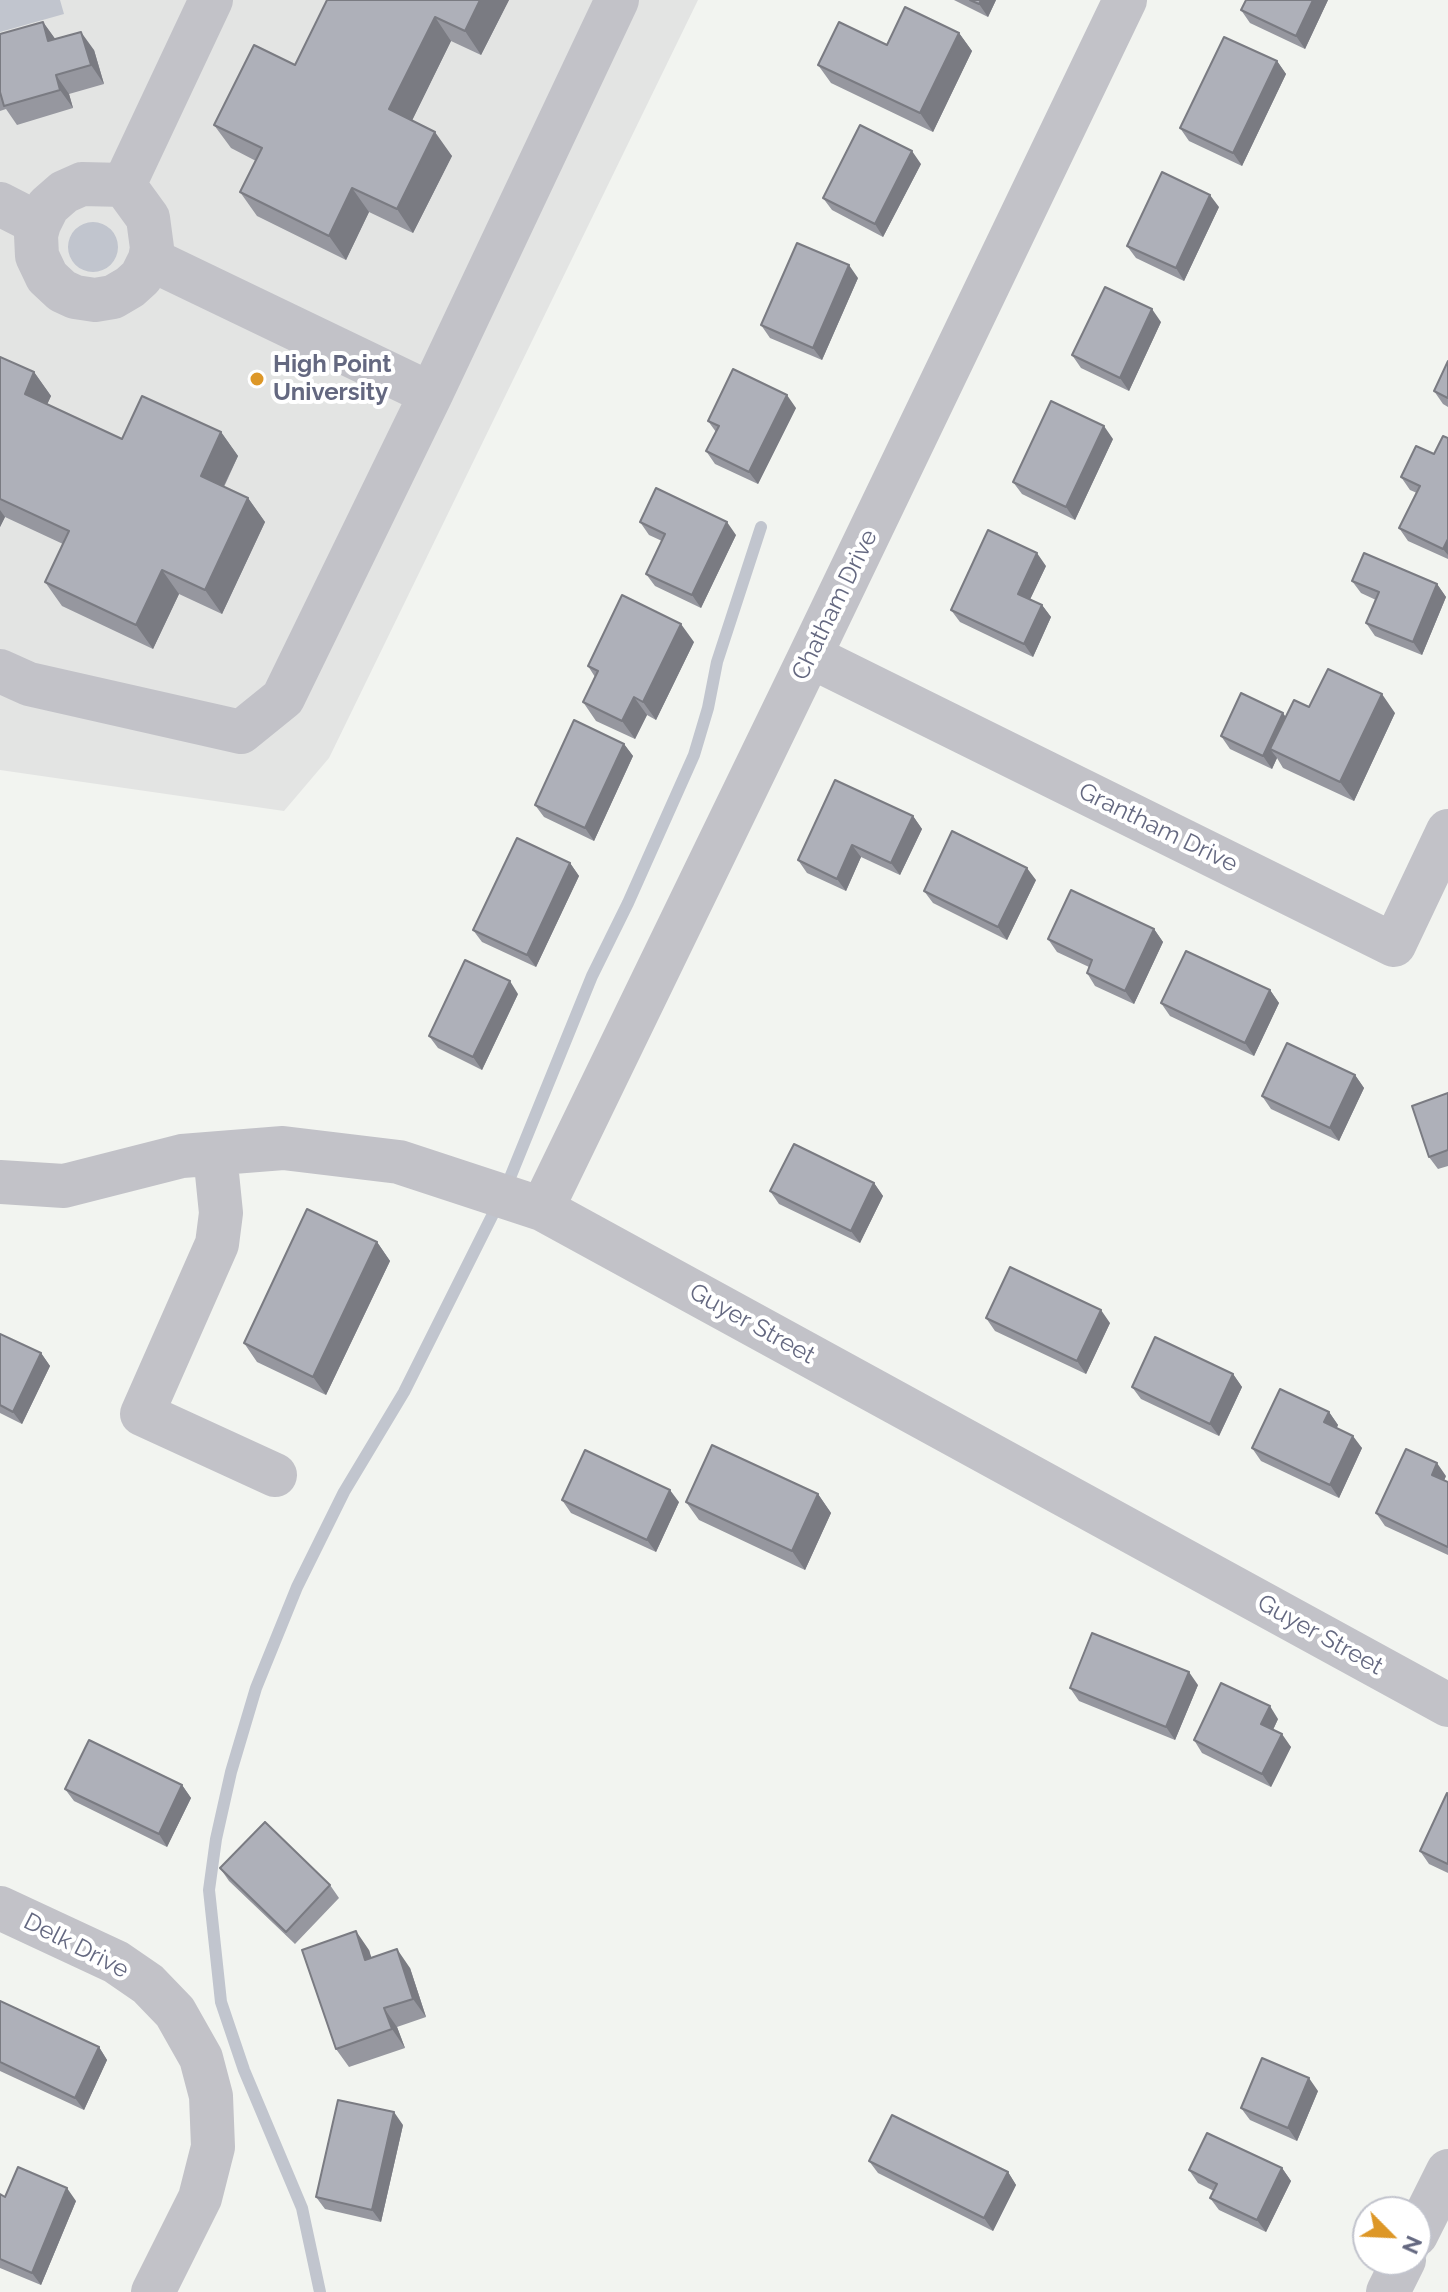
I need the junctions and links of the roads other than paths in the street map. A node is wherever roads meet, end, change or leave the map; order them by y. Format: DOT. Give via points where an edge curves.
graph roads {
  1 [pos="211,0"];
  2 [pos="617,0"];
  3 [pos="1125,0"];
  4 [pos="124,185"];
  5 [pos="0,204"];
  6 [pos="39,224"];
  7 [pos="150,259"];
  8 [pos="431,394"];
  9 [pos="810,656"];
  10 [pos="0,671"];
  11 [pos="1448,831"];
  12 [pos="215,1154"];
  13 [pos="0,1182"];
  14 [pos="542,1209"];
  15 [pos="275,1475"];
  16 [pos="1448,1705"];
  17 [pos="0,1908"];
  18 [pos="1448,2171"];
  19 [pos="1432,2203"];
  20 [pos="153,2292"];
  1 -- 4 [label="street"];
  2 -- 8 [label="street"];
  3 -- 9 [label="street, Chatham Drive"];
  4 -- 6 [label="street" via="82,184 64,192"];
  4 -- 7 [label="street" via="148,218"];
  5 -- 6 [label="street"];
  6 -- 7 [label="street" via="37,256 47,277 75,297 113,297 141,277"];
  7 -- 8 [label="street"];
  8 -- 10 [label="street" via="283,698 241,732 29,684"];
  9 -- 11 [label="street, Grantham Drive" via="1394,945"];
  9 -- 14 [label="street, Chatham Drive"];
  12 -- 13 [label="street, Guyer Street" via="182,1156 64,1186"];
  12 -- 14 [label="street, Guyer Street" via="283,1148 399,1162"];
  12 -- 15 [label="street" via="221,1213 217,1244 142,1414"];
  14 -- 16 [label="street, Guyer Street"];
  17 -- 20 [label="street, Delk Drive" via="116,1962 148,1984 175,2012 201,2058 211,2096 213,2147 200,2198"];
  18 -- 19 [label="street"];
}
